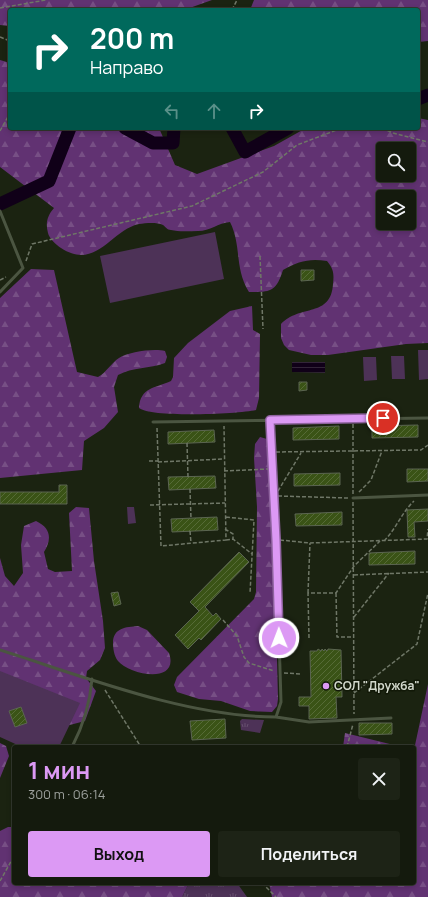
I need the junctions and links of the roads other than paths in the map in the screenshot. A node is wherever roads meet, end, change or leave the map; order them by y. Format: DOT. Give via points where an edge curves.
graph roads {
  1 [pos="0,211"];
  2 [pos="0,292"];
  3 [pos="428,418"];
  4 [pos="270,420"];
  5 [pos="155,421"];
  6 [pos="428,495"];
  7 [pos="354,498"];
  8 [pos="0,650"];
  9 [pos="92,679"];
  10 [pos="276,717"];
  11 [pos="391,718"];
  12 [pos="73,745"];
  1 -- 2 [label="lane" via="23,268"];
  3 -- 4 [label="lane"];
  4 -- 5 [label="lane"];
  4 -- 10 [label="lane" via="275,496 281,702"];
  6 -- 7 [label="lane"];
  8 -- 9 [label="lane"];
  9 -- 10 [label="lane" via="162,700 236,716"];
  9 -- 12 [label="lane" via="91,697"];
  10 -- 11 [label="lane" via="309,722"];
}
